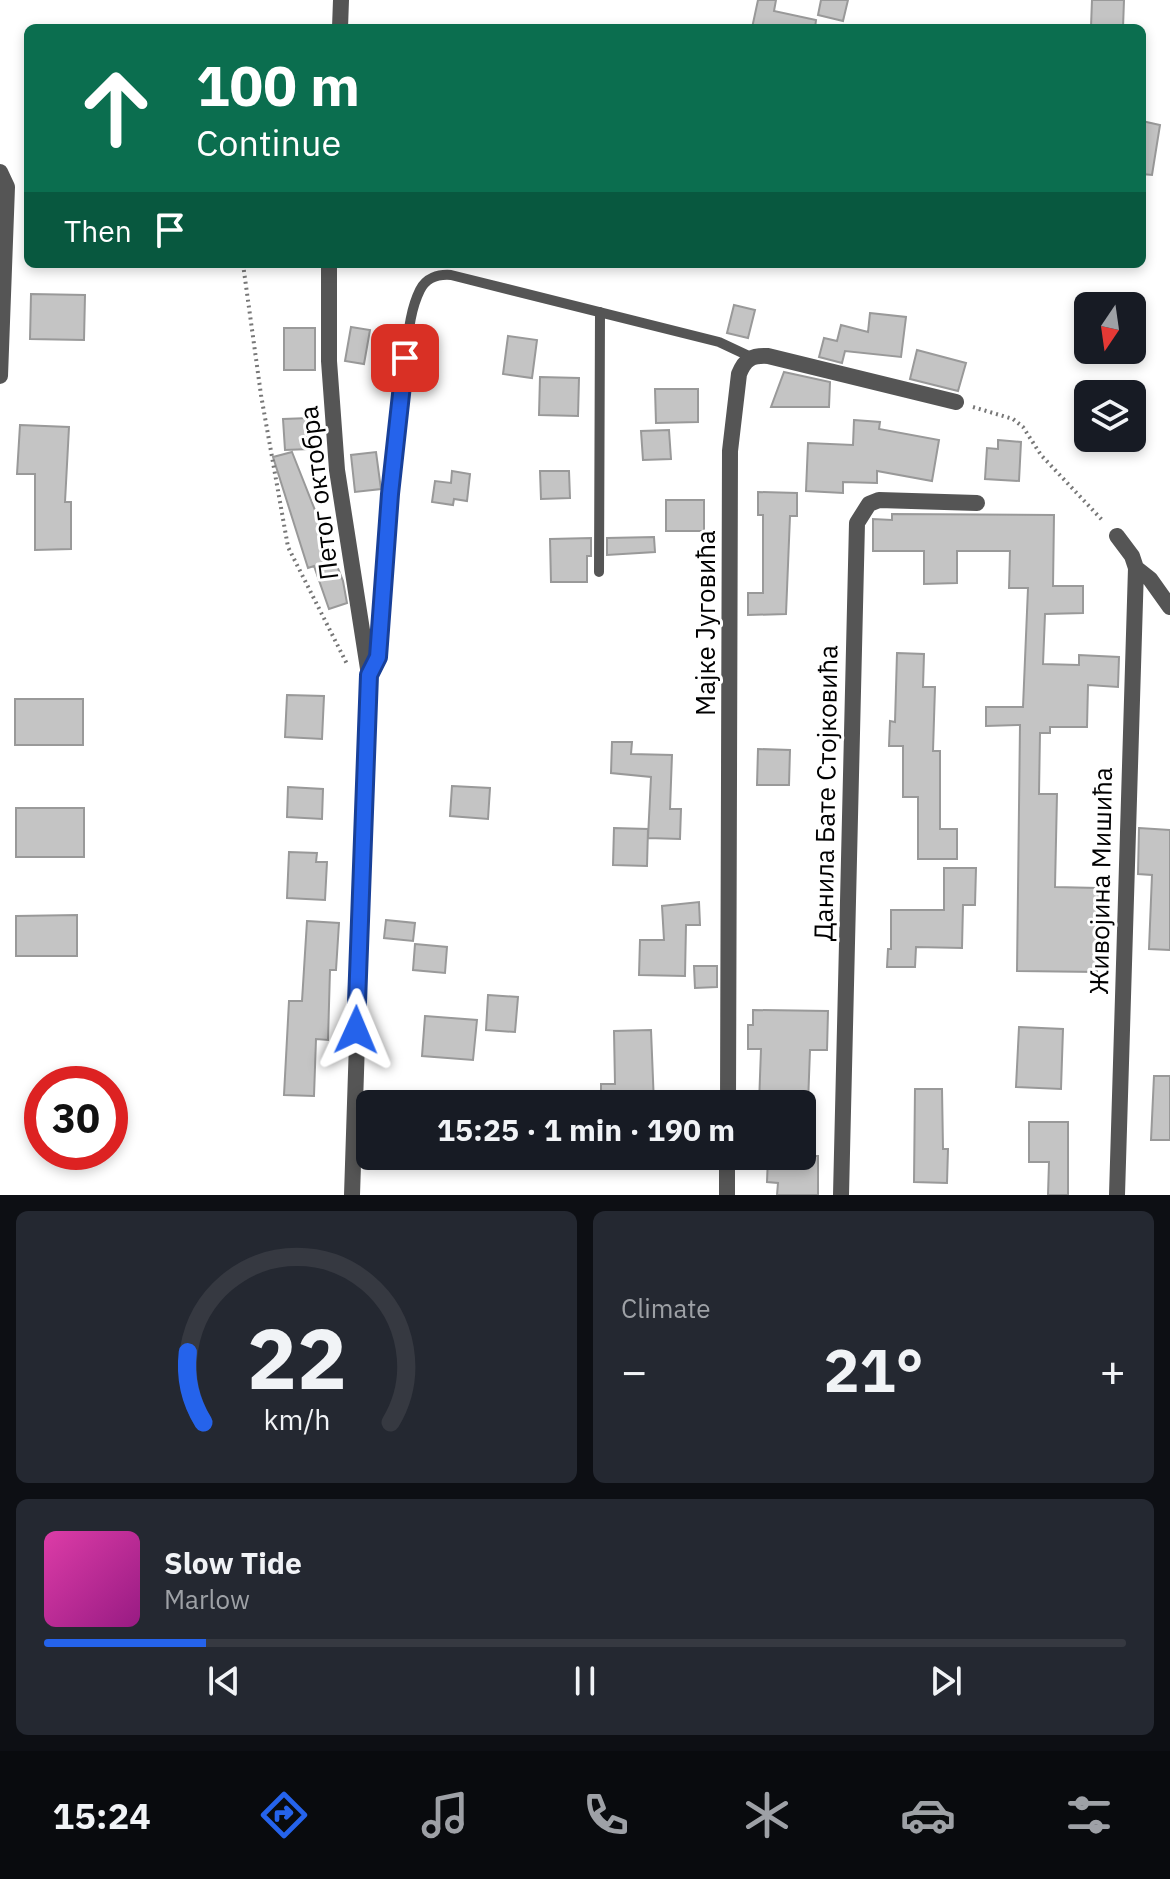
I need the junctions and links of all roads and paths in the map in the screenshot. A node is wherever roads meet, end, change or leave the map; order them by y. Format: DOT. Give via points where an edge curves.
graph roads {
  1 [pos="341,0"];
  2 [pos="340,24"];
  3 [pos="2,173"];
  4 [pos="244,268"];
  5 [pos="329,268"];
  6 [pos="600,312"];
  7 [pos="751,357"];
  8 [pos="0,376"];
  9 [pos="956,402"];
  10 [pos="977,503"];
  11 [pos="1117,536"];
  12 [pos="1136,568"];
  13 [pos="599,572"];
  14 [pos="1170,607"];
  15 [pos="348,667"];
  16 [pos="369,675"];
  17 [pos="728,1090"];
  18 [pos="727,1170"];
  19 [pos="352,1195"];
  20 [pos="727,1195"];
  21 [pos="841,1195"];
  22 [pos="1117,1195"];
  1 -- 2 [label="street"];
  3 -- 8 [label="street" via="7,187"];
  4 -- 15 [label="path" via="288,547"];
  5 -- 16 [label="street, Петог октобра" via="337,470"];
  6 -- 7 [label="lane" via="719,342"];
  6 -- 13 [label="lane"];
  6 -- 16 [label="lane" via="451,275 440,275 421,288 400,388 378,657"];
  7 -- 9 [label="street" via="783,358"];
  7 -- 17 [label="street, Мајке Југовића" via="739,374 730,451"];
  9 -- 11 [label="path" via="1023,427 1041,455"];
  10 -- 21 [label="street, Данила Бате Стојковића" via="879,500 869,504 857,523"];
  11 -- 12 [label="street"];
  12 -- 14 [label="street"];
  12 -- 22 [label="street, Живојина Мишића"];
  16 -- 19 [label="street, Петог октобра"];
  18 -- 20 [label="street"];
}
